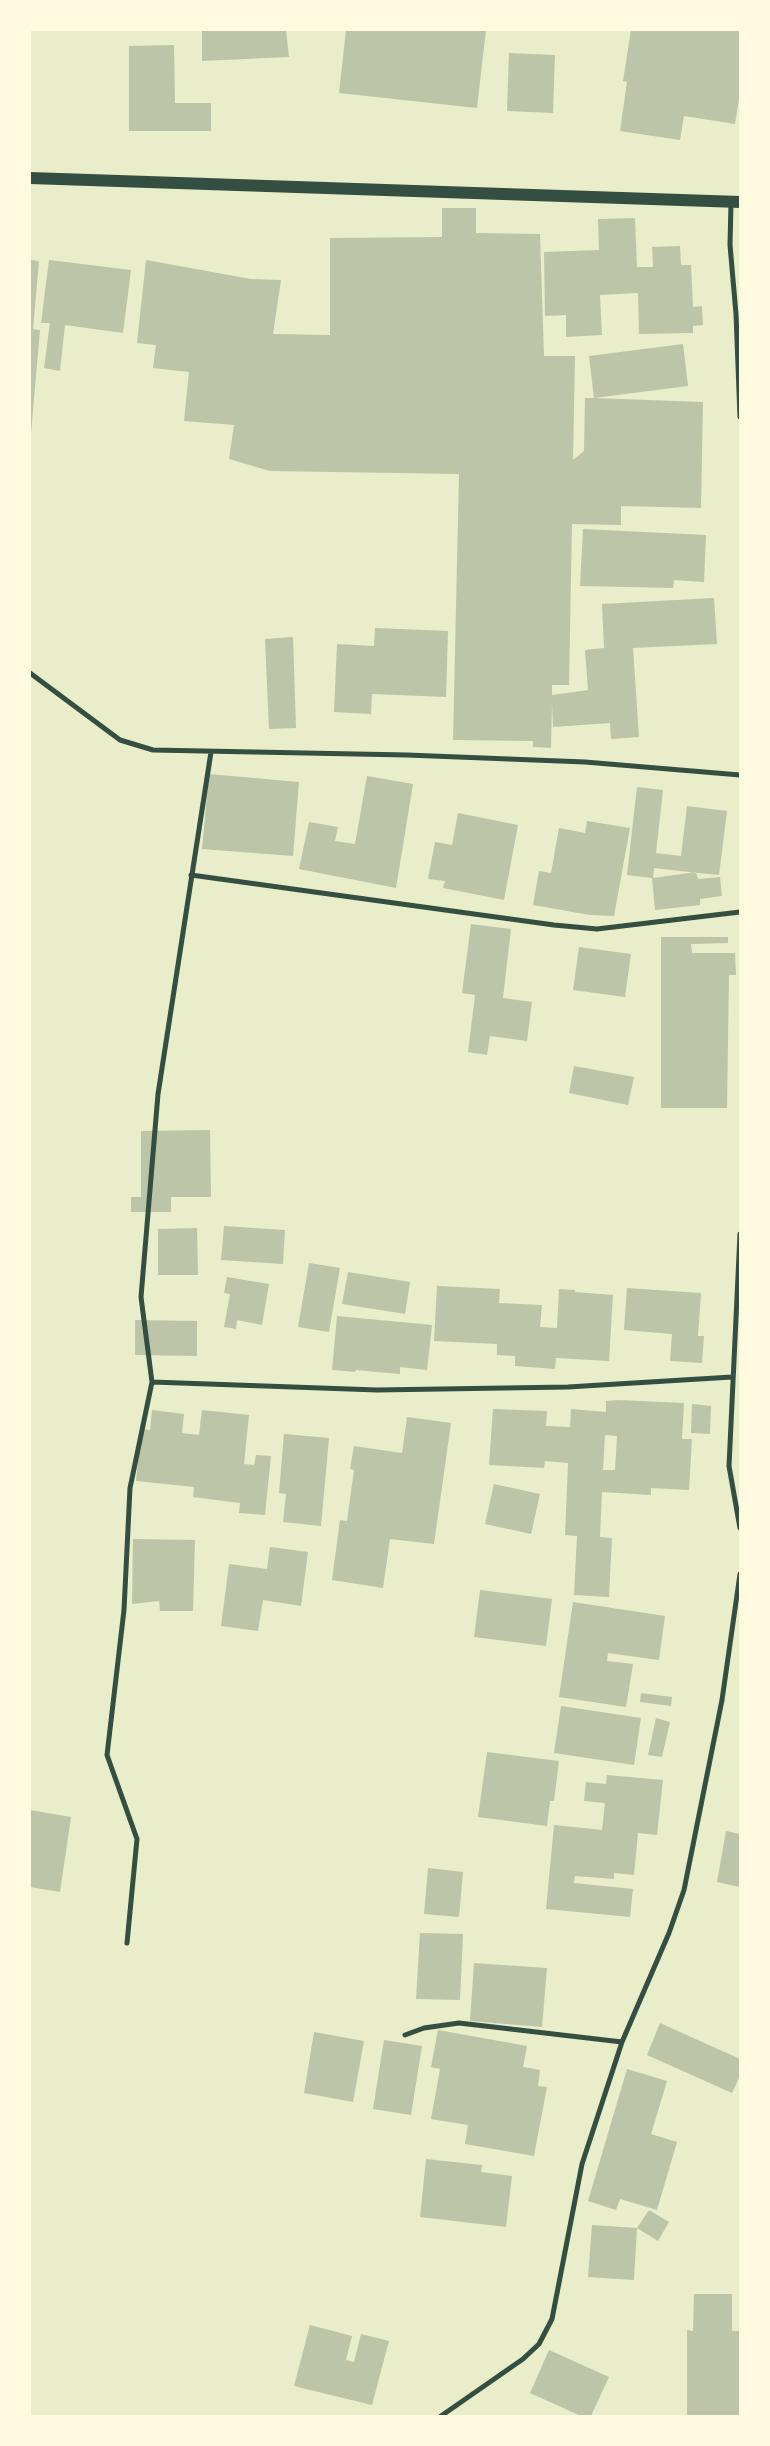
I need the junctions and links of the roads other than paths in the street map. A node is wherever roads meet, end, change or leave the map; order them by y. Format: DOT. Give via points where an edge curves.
graph roads {
  1 [pos="30,178"];
  2 [pos="736,202"];
  3 [pos="740,417"];
  4 [pos="30,673"];
  5 [pos="211,752"];
  6 [pos="740,775"];
  7 [pos="191,875"];
  8 [pos="740,912"];
  9 [pos="740,1234"];
  10 [pos="732,1377"];
  11 [pos="152,1382"];
  12 [pos="740,1528"];
  13 [pos="740,1574"];
  14 [pos="126,1942"];
  15 [pos="405,2035"];
  16 [pos="622,2042"];
  17 [pos="441,2416"];
  1 -- 2 [label="main road"];
  2 -- 3 [label="street" via="730,245"];
  4 -- 5 [label="street" via="120,740 153,750"];
  5 -- 6 [label="street" via="585,762"];
  5 -- 7 [label="street"];
  7 -- 8 [label="street" via="554,925 597,928"];
  7 -- 11 [label="street" via="158,1094 141,1297"];
  9 -- 10 [label="street"];
  10 -- 11 [label="street" via="568,1388 377,1390"];
  10 -- 12 [label="street" via="729,1466"];
  11 -- 14 [label="street" via="130,1488 124,1610 107,1755 137,1840"];
  13 -- 16 [label="street" via="722,1700 684,1890"];
  15 -- 16 [label="street" via="424,2028 459,2023"];
  16 -- 17 [label="street" via="582,2164 552,2319 539,2344 523,2359"];
}
